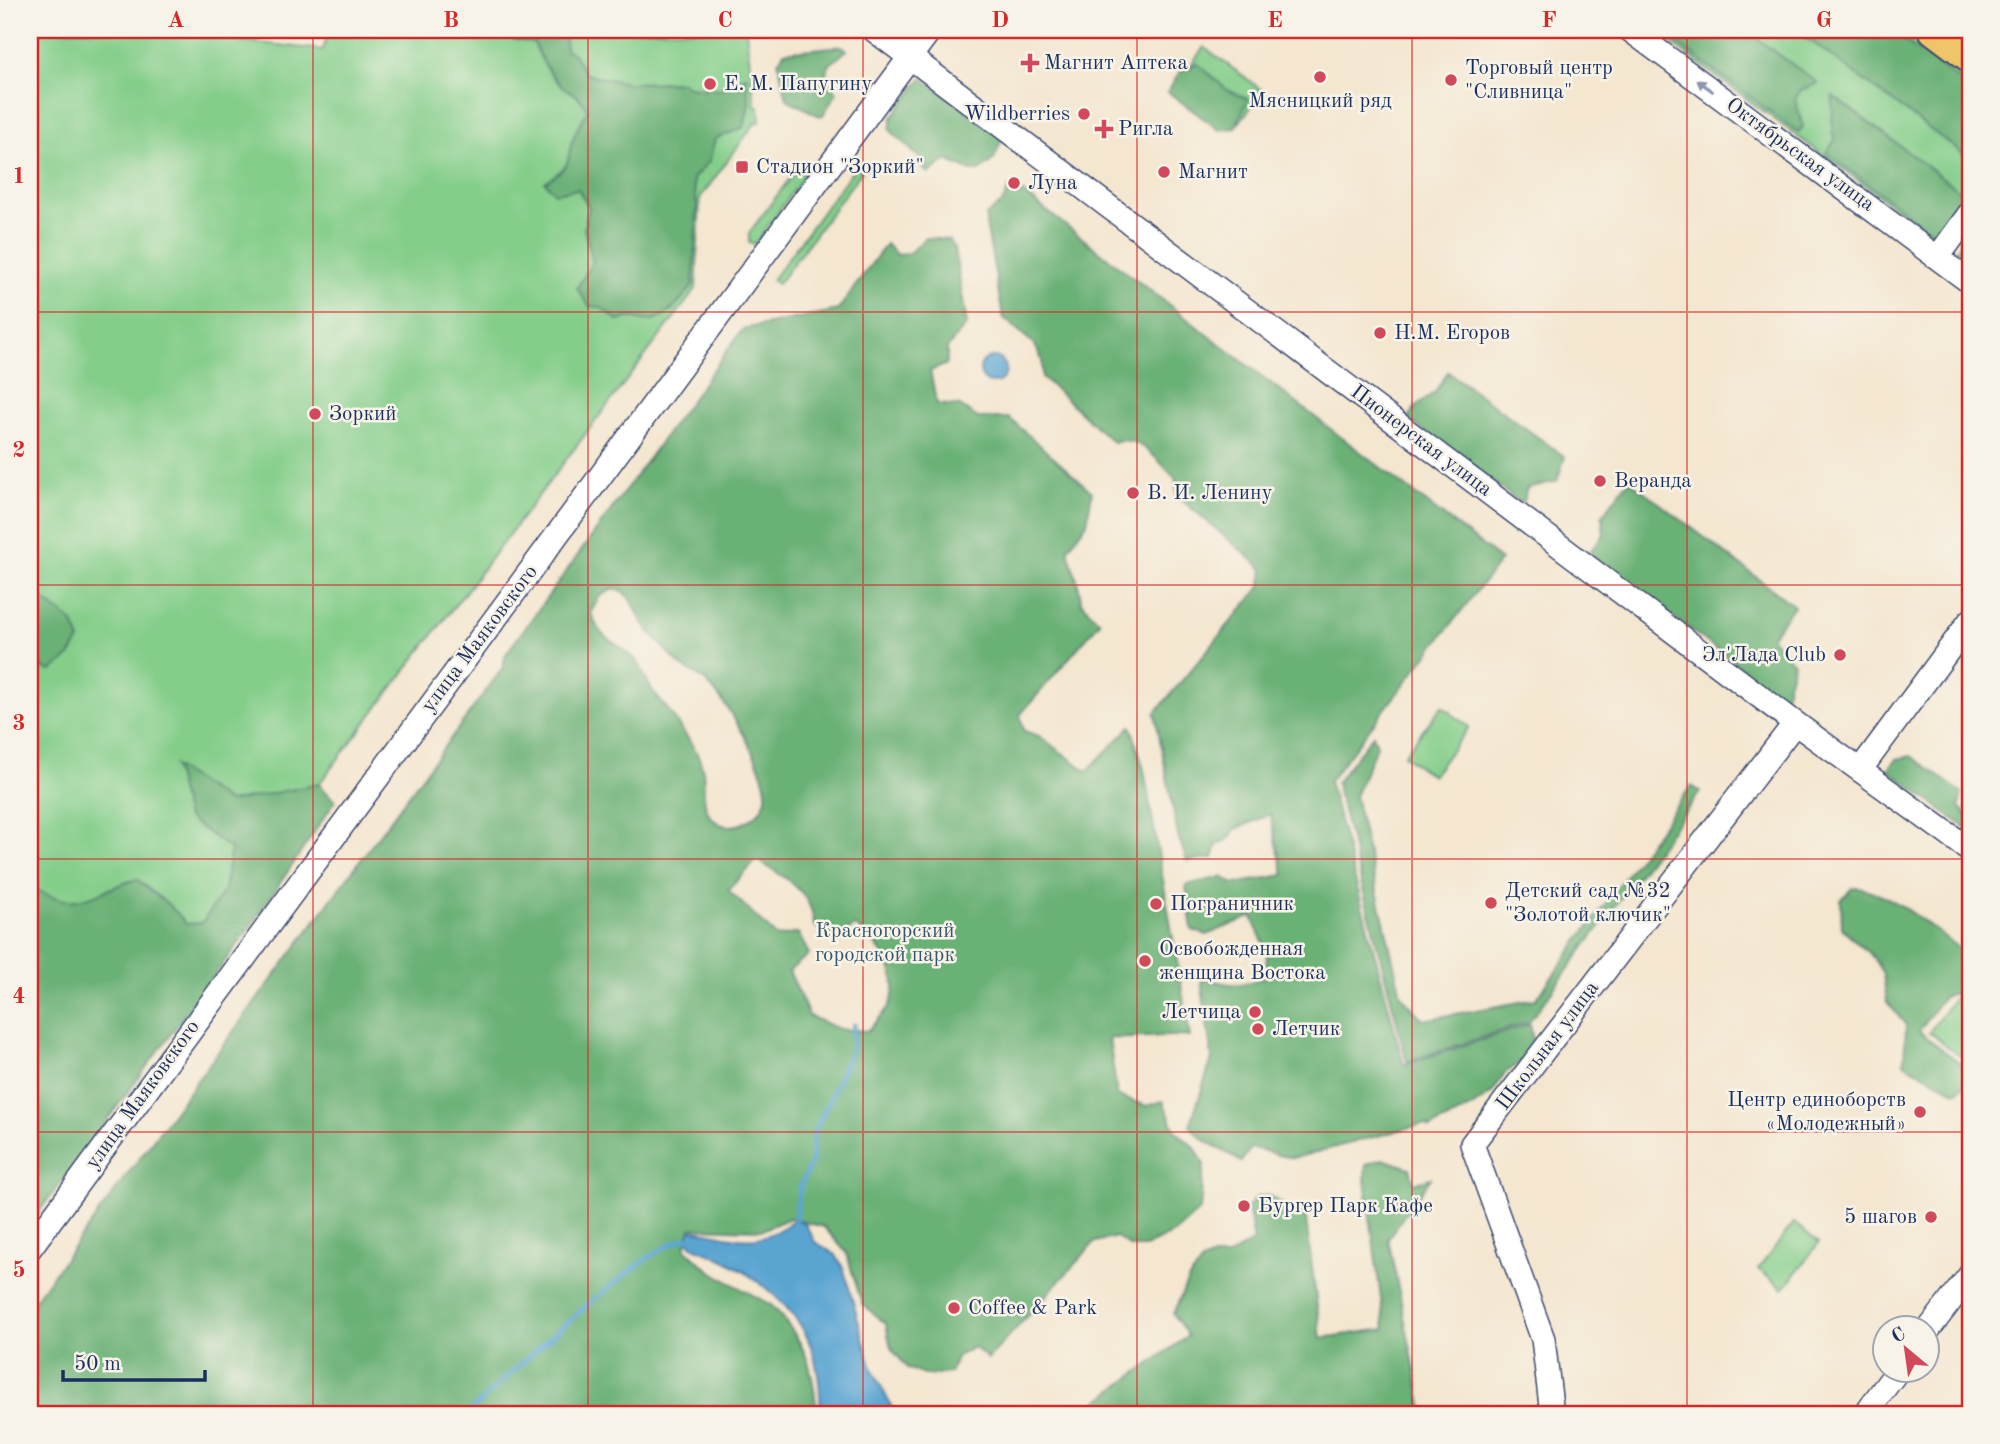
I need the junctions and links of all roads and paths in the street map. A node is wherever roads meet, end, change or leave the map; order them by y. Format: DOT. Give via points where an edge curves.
graph roads {
  1 [pos="874,30"];
  2 [pos="930,30"];
  3 [pos="1630,30"];
  4 [pos="1933,30"];
  5 [pos="911,57"];
  6 [pos="1970,58"];
  7 [pos="1970,213"];
  8 [pos="1938,257"];
  9 [pos="1970,282"];
  10 [pos="1970,621"];
  11 [pos="1795,723"];
  12 [pos="1860,770"];
  13 [pos="1970,850"];
  14 [pos="30,1248"];
  15 [pos="1970,1275"];
  16 [pos="1940,1315"];
  17 [pos="1888,1384"];
  18 [pos="1552,1414"];
  19 [pos="1865,1414"];
  1 -- 5 [label="street, Пионерская улица"];
  2 -- 5 [label="street, улица Маяковского"];
  8 -- 3 [label="street, Октябрьская улица, one-way"];
  4 -- 6 [label="main road"];
  5 -- 11 [label="street, Пионерская улица"];
  5 -- 14 [label="street, улица Маяковского"];
  7 -- 8 [label="street"];
  8 -- 9 [label="street, Октябрьская улица"];
  10 -- 12 [label="street"];
  11 -- 12 [label="street, Пионерская улица"];
  11 -- 18 [label="street, Школьная улица" via="1472,1144 1543,1339"];
  12 -- 13 [label="street, Пионерская улица"];
  15 -- 16 [label="street"];
  17 -- 19 [label="street"];
}
